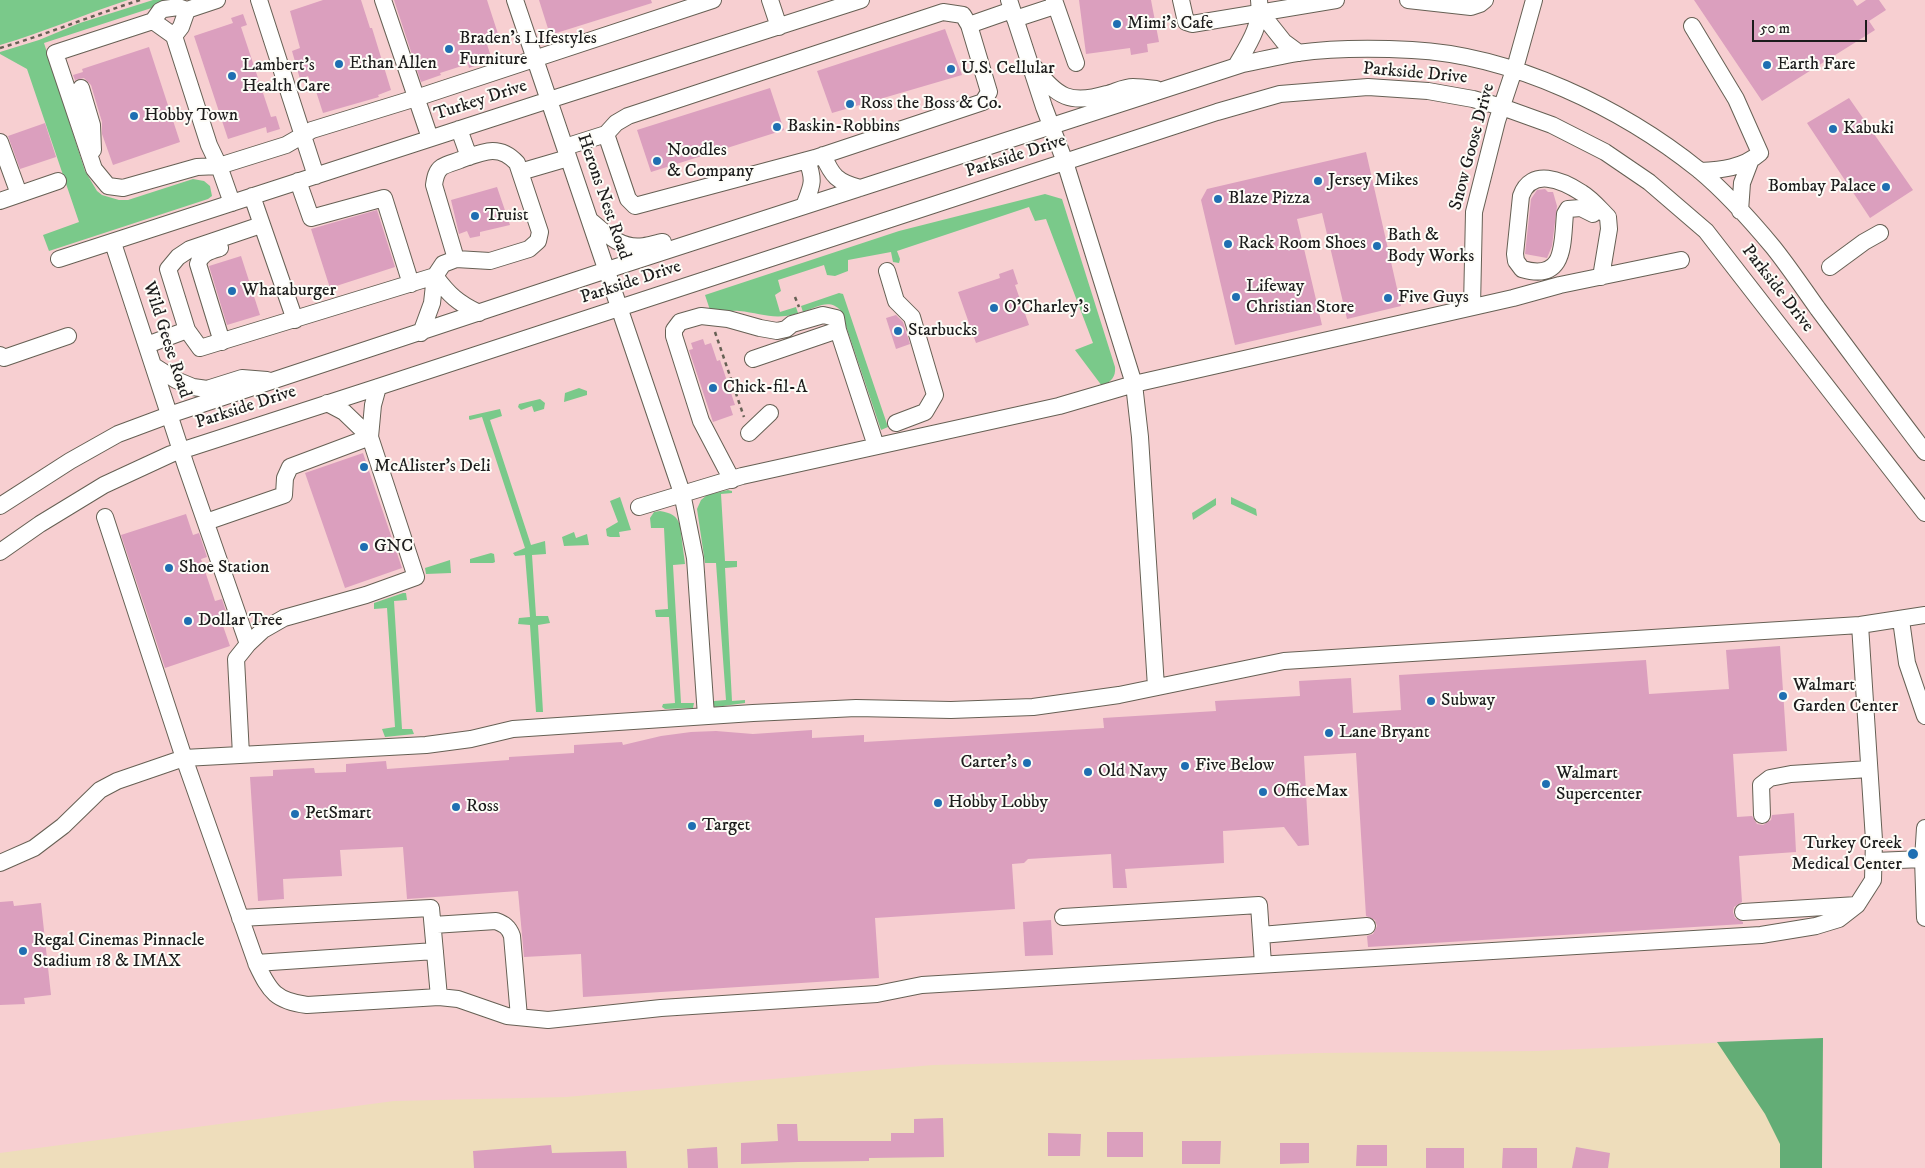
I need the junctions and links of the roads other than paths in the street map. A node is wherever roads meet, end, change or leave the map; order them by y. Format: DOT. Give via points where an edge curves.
graph roads {
  1 [pos="217,0"];
  2 [pos="259,0"];
  3 [pos="383,0"];
  4 [pos="515,0"];
  5 [pos="714,0"];
  6 [pos="770,0"];
  7 [pos="861,0"];
  8 [pos="1181,0"];
  9 [pos="1336,0"];
  10 [pos="1408,0"];
  11 [pos="1485,0"];
  12 [pos="1534,0"];
  13 [pos="1054,3"];
  14 [pos="1260,7"];
  15 [pos="187,10"];
  16 [pos="1012,10"];
  17 [pos="153,21"];
  18 [pos="968,25"];
  19 [pos="1692,26"];
  20 [pos="779,27"];
  21 [pos="174,36"];
  22 [pos="1299,53"];
  23 [pos="1028,58"];
  24 [pos="534,59"];
  25 [pos="1076,63"];
  26 [pos="1236,66"];
  27 [pos="1515,69"];
  28 [pos="81,88"];
  29 [pos="1163,90"];
  30 [pos="416,98"];
  31 [pos="549,100"];
  32 [pos="1502,107"];
  33 [pos="1052,126"];
  34 [pos="459,129"];
  35 [pos="606,134"];
  36 [pos="303,135"];
  37 [pos="430,138"];
  38 [pos="0,142"];
  39 [pos="566,152"];
  40 [pos="823,155"];
  41 [pos="469,157"];
  42 [pos="1755,157"];
  43 [pos="807,160"];
  44 [pos="1065,162"];
  45 [pos="219,166"];
  46 [pos="94,170"];
  47 [pos="1700,171"];
  48 [pos="520,172"];
  49 [pos="316,176"];
  50 [pos="58,181"];
  51 [pos="298,181"];
  52 [pos="860,188"];
  53 [pos="19,194"];
  54 [pos="252,196"];
  55 [pos="0,201"];
  56 [pos="232,203"];
  57 [pos="804,206"];
  58 [pos="1740,211"];
  59 [pos="1593,214"];
  60 [pos="590,220"];
  61 [pos="263,229"];
  62 [pos="1880,233"];
  63 [pos="703,239"];
  64 [pos="113,242"];
  65 [pos="456,259"];
  66 [pos="59,260"];
  67 [pos="1681,260"];
  68 [pos="1830,267"];
  69 [pos="607,270"];
  70 [pos="887,271"];
  71 [pos="435,276"];
  72 [pos="1601,277"];
  73 [pos="411,284"];
  74 [pos="619,307"];
  75 [pos="1472,307"];
  76 [pos="479,313"];
  77 [pos="295,320"];
  78 [pos="187,330"];
  79 [pos="838,330"];
  80 [pos="421,332"];
  81 [pos="68,336"];
  82 [pos="222,342"];
  83 [pos="147,345"];
  84 [pos="0,355"];
  85 [pos="753,359"];
  86 [pos="154,366"];
  87 [pos="274,380"];
  88 [pos="1134,384"];
  89 [pos="378,387"];
  90 [pos="327,403"];
  91 [pos="770,413"];
  92 [pos="169,415"];
  93 [pos="896,423"];
  94 [pos="749,433"];
  95 [pos="370,437"];
  96 [pos="876,446"];
  97 [pos="1922,446"];
  98 [pos="181,450"];
  99 [pos="732,480"];
  100 [pos="682,493"];
  101 [pos="1,505"];
  102 [pos="639,506"];
  103 [pos="1925,513"];
  104 [pos="105,517"];
  105 [pos="206,522"];
  106 [pos="0,552"];
  107 [pos="1925,615"];
  108 [pos="1902,620"];
  109 [pos="1860,625"];
  110 [pos="248,644"];
  111 [pos="1156,687"];
  112 [pos="706,716"];
  113 [pos="1925,716"];
  114 [pos="242,755"];
  115 [pos="184,758"];
  116 [pos="1869,769"];
  117 [pos="1762,815"];
  118 [pos="1925,828"];
  119 [pos="1923,859"];
  120 [pos="1875,861"];
  121 [pos="0,863"];
  122 [pos="1857,905"];
  123 [pos="1925,911"];
  124 [pos="1742,912"];
  125 [pos="1063,917"];
  126 [pos="240,918"];
  127 [pos="432,925"];
  128 [pos="1367,926"];
  129 [pos="1261,934"];
  130 [pos="435,951"];
  131 [pos="256,962"];
  132 [pos="1263,964"];
  133 [pos="439,997"];
  134 [pos="519,1017"];
  1 -- 15 [label="street"];
  2 -- 36 [label="street"];
  3 -- 30 [label="street"];
  4 -- 24 [label="street, Herons Nest Road"];
  5 -- 24 [label="street"];
  6 -- 20 [label="street"];
  7 -- 20 [label="street, Turkey Drive"];
  8 -- 14 [label="street" via="1184,19 1192,24"];
  9 -- 14 [label="street"];
  10 -- 11 [label="street" via="1471,7"];
  12 -- 27 [label="street, Snow Goose Drive"];
  13 -- 16 [label="street"];
  13 -- 25 [label="street"];
  14 -- 22 [label="street" via="1284,42"];
  14 -- 26 [label="street" via="1254,32"];
  15 -- 17 [label="street" via="178,7 164,9"];
  15 -- 21 [label="street"];
  16 -- 18 [label="street"];
  16 -- 23 [label="street"];
  17 -- 21 [label="street"];
  17 -- 46 [label="street" via="56,53"];
  18 -- 35 [label="street" via="963,15 943,12 628,116"];
  18 -- 40 [label="street" via="989,92 983,102"];
  19 -- 42 [label="street" via="1736,99"];
  20 -- 31 [label="street, Turkey Drive"];
  21 -- 45 [label="street" via="209,145"];
  22 -- 26 [label="street, Parkside Drive"];
  22 -- 27 [label="street, Parkside Drive" via="1355,49 1413,50"];
  23 -- 29 [label="street" via="1056,91 1077,100 1090,100 1132,87"];
  23 -- 33 [label="street"];
  24 -- 30 [label="street"];
  24 -- 31 [label="street, Herons Nest Road"];
  26 -- 29 [label="street, Parkside Drive"];
  27 -- 32 [label="street, Snow Goose Drive"];
  27 -- 47 [label="street, Parkside Drive" via="1626,120"];
  28 -- 46 [label="street" via="92,125"];
  29 -- 33 [label="street, Parkside Drive"];
  30 -- 36 [label="street"];
  30 -- 37 [label="street"];
  31 -- 34 [label="street, Turkey Drive"];
  31 -- 39 [label="street, Herons Nest Road"];
  32 -- 44 [label="street, Parkside Drive" via="1428,91 1368,87 1280,94"];
  32 -- 75 [label="street, Snow Goose Drive" via="1474,212"];
  32 -- 103 [label="street, Parkside Drive" via="1552,126 1604,152 1649,182 1706,231"];
  33 -- 44 [label="street"];
  33 -- 52 [label="street, Parkside Drive"];
  34 -- 37 [label="street, Turkey Drive"];
  34 -- 41 [label="street"];
  35 -- 39 [label="street"];
  35 -- 43 [label="street" via="628,198 635,206"];
  36 -- 45 [label="street" via="286,145"];
  36 -- 49 [label="street"];
  37 -- 49 [label="street, Turkey Drive"];
  38 -- 53 [label="street"];
  39 -- 48 [label="street"];
  39 -- 60 [label="street, Herons Nest Road"];
  40 -- 43 [label="street"];
  40 -- 52 [label="street" via="831,173 843,184"];
  41 -- 48 [label="street" via="488,150 502,152 512,157"];
  41 -- 65 [label="street" via="442,167 434,185"];
  42 -- 47 [label="street" via="1726,168"];
  42 -- 58 [label="street" via="1742,183"];
  43 -- 57 [label="street" via="812,186"];
  44 -- 74 [label="street, Parkside Drive"];
  44 -- 88 [label="street"];
  45 -- 46 [label="street" via="198,167 123,188 108,186"];
  45 -- 56 [label="street"];
  47 -- 58 [label="street, Parkside Drive"];
  48 -- 65 [label="street" via="540,232 538,241 529,249 490,261"];
  49 -- 51 [label="street, Turkey Drive"];
  50 -- 53 [label="street"];
  51 -- 54 [label="street, Turkey Drive"];
  51 -- 73 [label="street" via="311,218 384,198"];
  52 -- 57 [label="street, Parkside Drive"];
  53 -- 55 [label="street"];
  54 -- 56 [label="street, Turkey Drive"];
  54 -- 61 [label="street"];
  56 -- 64 [label="street, Turkey Drive"];
  57 -- 63 [label="street, Parkside Drive"];
  58 -- 97 [label="street, Parkside Drive" via="1773,247"];
  59 -- 72 [label="street" via="1580,208 1568,209 1561,254 1553,267 1544,271 1522,269 1515,254 1523,189 1529,182 1545,178 1583,194 1608,217"];
  60 -- 63 [label="street" via="625,245"];
  60 -- 69 [label="street, Herons Nest Road"];
  61 -- 77 [label="street"];
  61 -- 78 [label="street" via="190,249 168,269"];
  61 -- 82 [label="street" via="208,252 199,261"];
  62 -- 68 [label="street"];
  63 -- 69 [label="street, Parkside Drive"];
  64 -- 66 [label="street, Turkey Drive"];
  64 -- 83 [label="street, Wild Geese Road"];
  65 -- 71 [label="street" via="443,264"];
  67 -- 72 [label="street"];
  69 -- 74 [label="street, Herons Nest Road"];
  69 -- 76 [label="street, Parkside Drive"];
  70 -- 93 [label="street" via="896,301 912,318 934,395 924,412"];
  71 -- 73 [label="street"];
  71 -- 76 [label="street" via="449,295"];
  71 -- 80 [label="street" via="432,303"];
  72 -- 75 [label="street"];
  73 -- 77 [label="street"];
  74 -- 89 [label="street, Parkside Drive"];
  74 -- 100 [label="street, Herons Nest Road"];
  75 -- 88 [label="street"];
  76 -- 80 [label="street, Parkside Drive"];
  77 -- 82 [label="street"];
  78 -- 82 [label="street" via="200,348"];
  78 -- 83 [label="street"];
  79 -- 85 [label="street"];
  79 -- 96 [label="street"];
  79 -- 99 [label="street" via="836,318 826,314 792,324 743,315 728,319 701,316 680,322 674,330 700,421"];
  80 -- 87 [label="street, Parkside Drive"];
  81 -- 84 [label="street" via="4,358"];
  83 -- 86 [label="street, Wild Geese Road"];
  86 -- 87 [label="street" via="192,387 207,389 242,378"];
  86 -- 92 [label="street, Wild Geese Road"];
  87 -- 92 [label="street, Parkside Drive"];
  88 -- 96 [label="street" via="1059,406"];
  88 -- 111 [label="street"];
  89 -- 90 [label="street, Parkside Drive"];
  89 -- 95 [label="street"];
  90 -- 95 [label="street" via="344,412"];
  90 -- 98 [label="street, Parkside Drive"];
  91 -- 94 [label="street"];
  92 -- 98 [label="street, Wild Geese Road"];
  92 -- 101 [label="street, Parkside Drive" via="110,439"];
  95 -- 105 [label="street" via="290,467 285,478 284,495"];
  95 -- 110 [label="street" via="416,577 284,618 263,630"];
  96 -- 99 [label="street"];
  98 -- 105 [label="street, Wild Geese Road"];
  98 -- 106 [label="street, Parkside Drive" via="104,485"];
  99 -- 100 [label="street"];
  100 -- 102 [label="street"];
  100 -- 112 [label="street, Herons Nest Road" via="695,558"];
  104 -- 115 [label="street"];
  105 -- 110 [label="street, Wild Geese Road"];
  107 -- 108 [label="street"];
  108 -- 109 [label="street"];
  108 -- 113 [label="street" via="1907,663"];
  109 -- 111 [label="street" via="1284,661"];
  109 -- 116 [label="street"];
  110 -- 114 [label="street" via="236,659"];
  111 -- 112 [label="street" via="1094,699 1011,708 856,708"];
  112 -- 114 [label="street" via="513,728 471,739 426,745"];
  114 -- 115 [label="street"];
  115 -- 121 [label="street" via="100,790 63,826 34,848"];
  115 -- 126 [label="street"];
  116 -- 117 [label="street" via="1770,778 1761,785"];
  116 -- 120 [label="street"];
  118 -- 119 [label="street"];
  119 -- 120 [label="street"];
  119 -- 123 [label="street"];
  120 -- 122 [label="street" via="1873,880"];
  122 -- 124 [label="street"];
  122 -- 132 [label="street" via="1839,919 1761,935"];
  125 -- 129 [label="street" via="1259,905"];
  126 -- 127 [label="street" via="431,908"];
  126 -- 131 [label="street"];
  127 -- 130 [label="street"];
  127 -- 134 [label="street" via="496,922 507,927 512,936"];
  128 -- 129 [label="street"];
  129 -- 132 [label="street"];
  130 -- 131 [label="street"];
  130 -- 133 [label="street"];
  131 -- 133 [label="street" via="266,985 290,1003 307,1005"];
  132 -- 134 [label="street" via="922,985 877,994 662,1008 548,1020"];
  133 -- 134 [label="street" via="458,999"];
}
